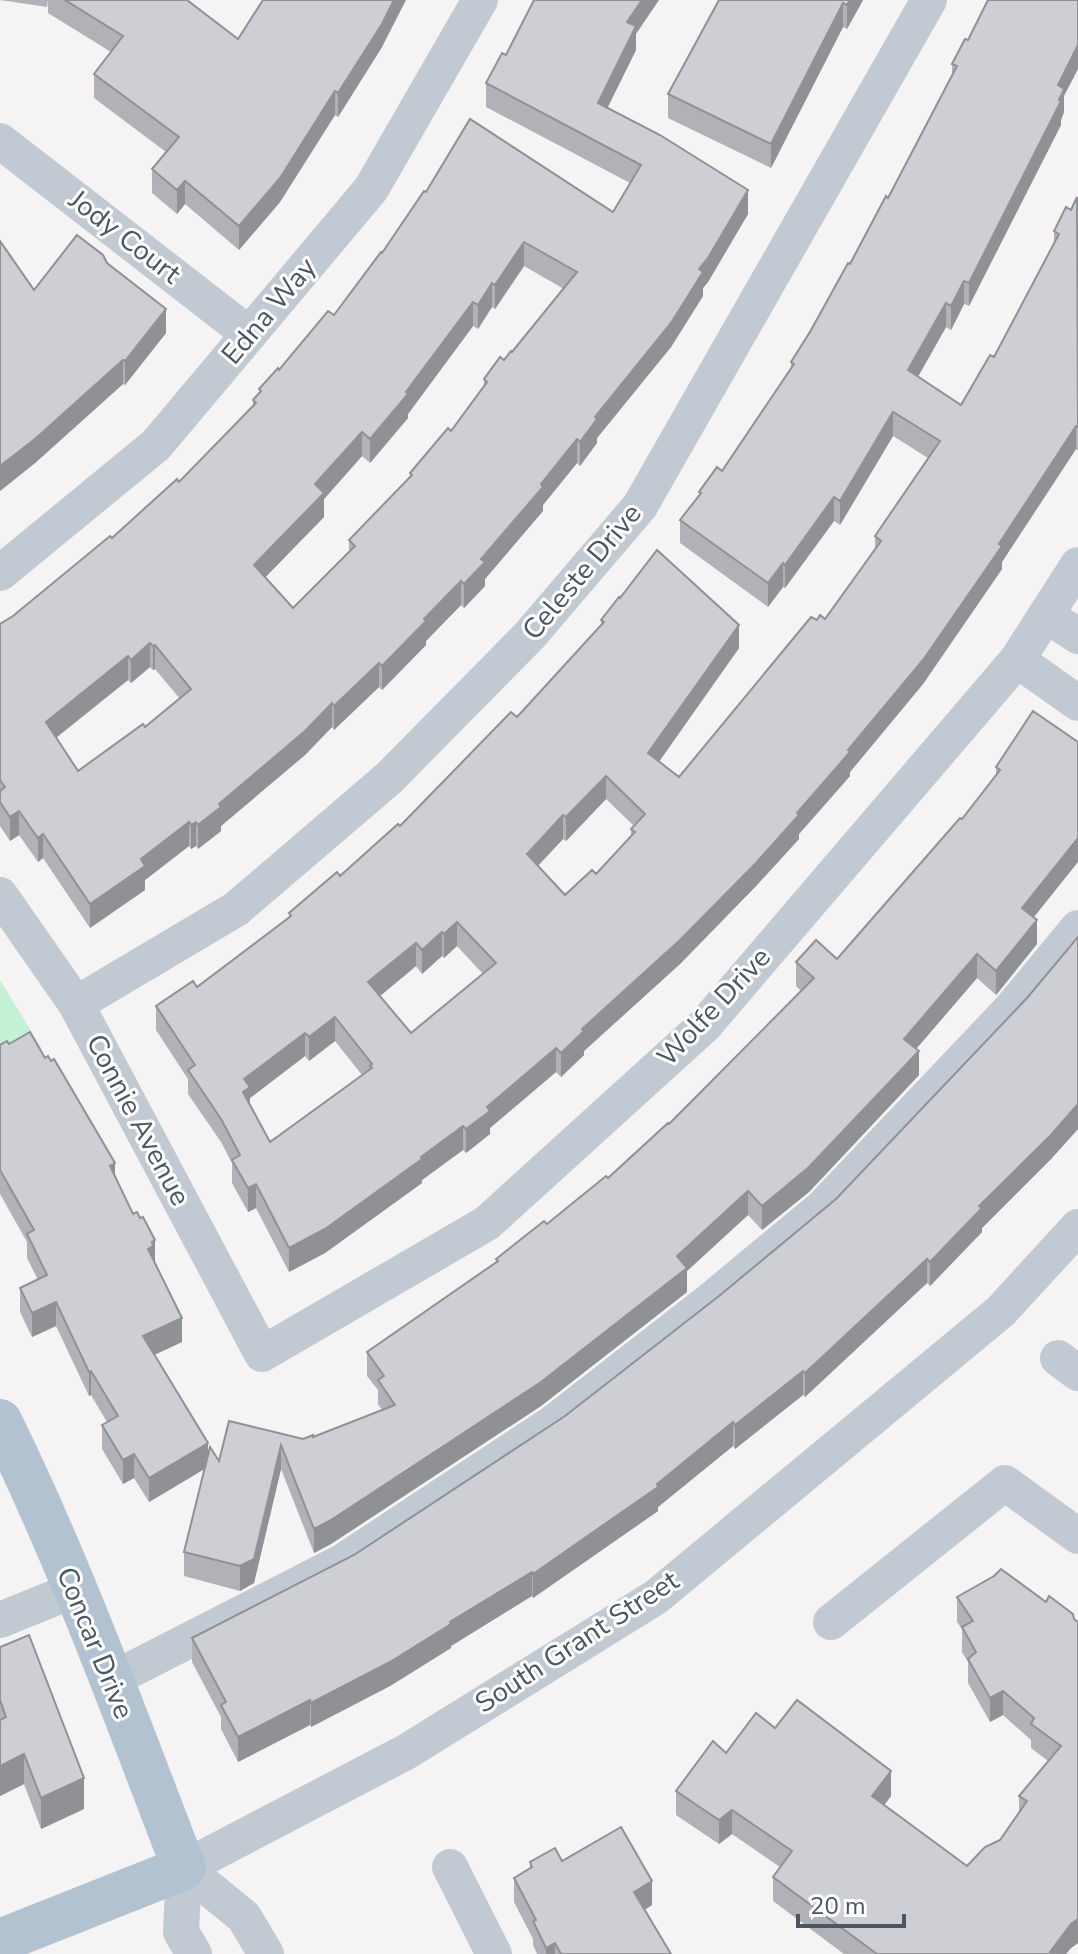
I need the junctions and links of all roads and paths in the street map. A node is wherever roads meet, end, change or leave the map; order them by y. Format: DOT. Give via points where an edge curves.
graph roads {
  1 [pos="480,0"];
  2 [pos="929,0"];
  3 [pos="0,141"];
  4 [pos="249,334"];
  5 [pos="1078,565"];
  6 [pos="0,573"];
  7 [pos="1046,615"];
  8 [pos="1078,636"];
  9 [pos="1017,660"];
  10 [pos="1078,703"];
  11 [pos="0,895"];
  12 [pos="1078,928"];
  13 [pos="76,1004"];
  14 [pos="1078,1227"];
  15 [pos="262,1354"];
  16 [pos="0,1421"];
  17 [pos="1078,1536"];
  18 [pos="74,1590"];
  19 [pos="0,1620"];
  20 [pos="831,1622"];
  21 [pos="111,1680"];
  22 [pos="450,1867"];
  23 [pos="184,1868"];
  24 [pos="0,1941"];
  25 [pos="194,1954"];
  26 [pos="266,1954"];
  27 [pos="494,1954"];
  1 -- 4 [label="street, Edna Way" via="371,189"];
  2 -- 13 [label="street, Celeste Drive" via="640,506 530,635 389,778 236,909"];
  3 -- 4 [label="street, Jody Court"];
  4 -- 6 [label="street, Edna Way" via="156,445"];
  5 -- 7 [label="street, Wolfe Drive"];
  7 -- 8 [label="street"];
  7 -- 9 [label="street, Wolfe Drive"];
  9 -- 10 [label="street"];
  9 -- 15 [label="street, Wolfe Drive" via="704,1026 487,1223"];
  11 -- 13 [label="street, Connie Avenue"];
  12 -- 21 [label="street" via="1011,1009 823,1207 565,1414 342,1562"];
  13 -- 15 [label="street, Connie Avenue"];
  14 -- 23 [label="street, South Grant Street" via="1001,1311 656,1597 406,1752"];
  16 -- 18 [label="main road, Concar Drive"];
  17 -- 20 [label="street" via="1005,1483"];
  18 -- 19 [label="street"];
  18 -- 21 [label="main road, Concar Drive"];
  21 -- 23 [label="main road, Concar Drive"];
  22 -- 27 [label="street"];
  23 -- 24 [label="main road, South Grant Street"];
  23 -- 25 [label="street, Concar Drive" via="181,1932"];
  23 -- 26 [label="street, Concar Drive" via="244,1917"];
}
